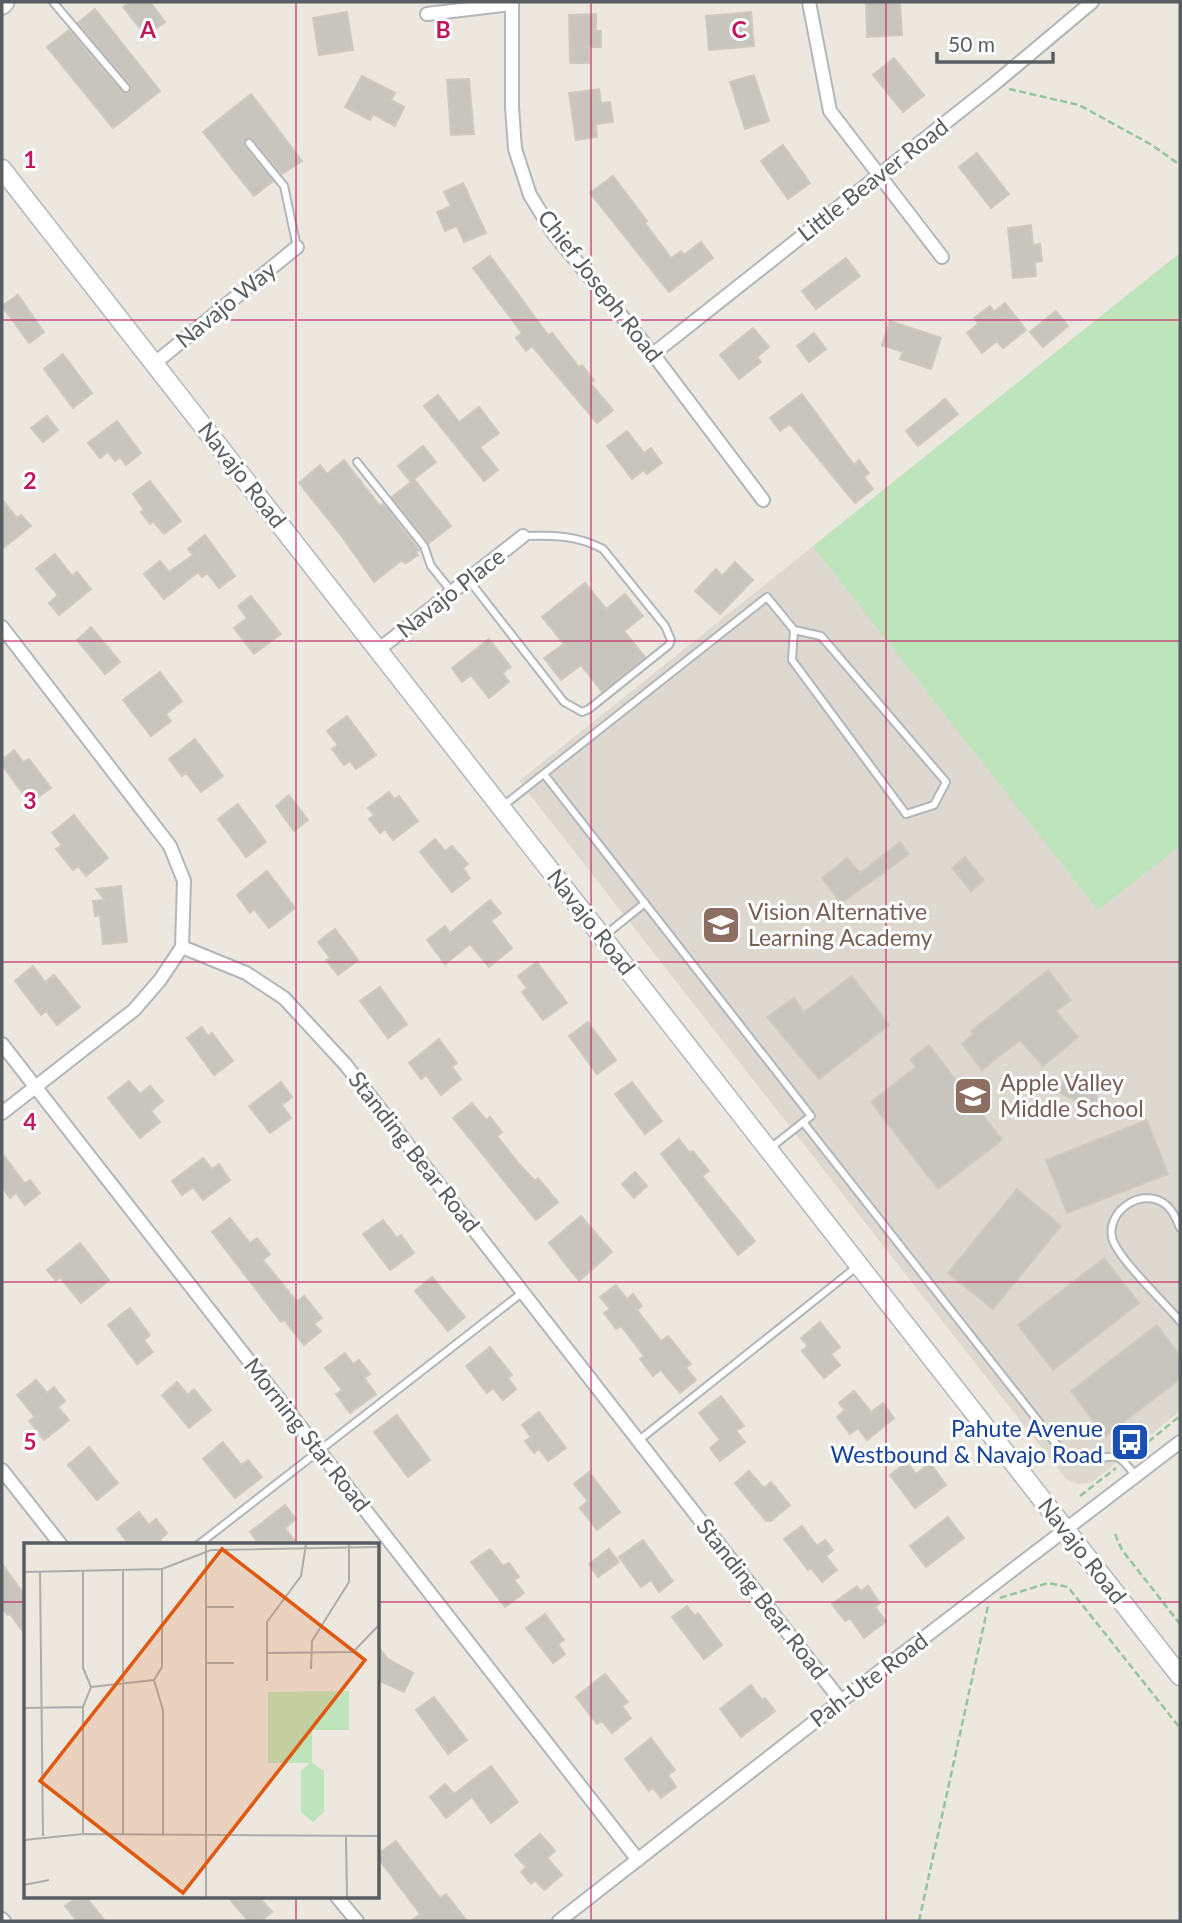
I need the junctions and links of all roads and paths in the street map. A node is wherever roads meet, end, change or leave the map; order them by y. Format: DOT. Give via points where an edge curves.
graph roads {
  1 [pos="53,2"];
  2 [pos="809,2"];
  3 [pos="512,3"];
  4 [pos="1092,3"];
  5 [pos="427,14"];
  6 [pos="993,85"];
  7 [pos="126,88"];
  8 [pos="249,143"];
  9 [pos="1180,164"];
  10 [pos="2,169"];
  11 [pos="879,175"];
  12 [pos="297,247"];
  13 [pos="942,257"];
  14 [pos="653,354"];
  15 [pos="155,363"];
  16 [pos="357,462"];
  17 [pos="763,500"];
  18 [pos="523,536"];
  19 [pos="468,579"];
  20 [pos="452,592"];
  21 [pos="2,627"];
  22 [pos="794,630"];
  23 [pos="378,650"];
  24 [pos="544,774"];
  25 [pos="501,808"];
  26 [pos="645,903"];
  27 [pos="602,937"];
  28 [pos="182,947"];
  29 [pos="2,1044"];
  30 [pos="35,1086"];
  31 [pos="2,1113"];
  32 [pos="803,1122"];
  33 [pos="768,1150"];
  34 [pos="1180,1228"];
  35 [pos="859,1265"];
  36 [pos="523,1292"];
  37 [pos="1180,1321"];
  38 [pos="638,1441"];
  39 [pos="1180,1442"];
  40 [pos="319,1451"];
  41 [pos="2,1470"];
  42 [pos="1136,1476"];
  43 [pos="1066,1531"];
  44 [pos="1115,1534"];
  45 [pos="59,1543"];
  46 [pos="201,1543"];
  47 [pos="996,1600"];
  48 [pos="981,1606"];
  49 [pos="1180,1624"];
  50 [pos="1180,1676"];
  51 [pos="841,1701"];
  52 [pos="1180,1728"];
  53 [pos="638,1860"];
  54 [pos="338,1898"];
  55 [pos="357,1921"];
  56 [pos="559,1921"];
  57 [pos="919,1921"];
  1 -- 7 [label="lane"];
  2 -- 11 [label="street" via="830,111"];
  3 -- 5 [label="street"];
  3 -- 14 [label="street, Chief Joseph Road" via="515,149 530,195 554,234"];
  4 -- 6 [label="street, Little Beaver Road"];
  6 -- 9 [label="path" via="1079,105"];
  6 -- 11 [label="street, Little Beaver Road"];
  8 -- 12 [label="lane" via="284,186"];
  10 -- 15 [label="main road, Navajo Road"];
  11 -- 13 [label="street"];
  11 -- 14 [label="street, Little Beaver Road"];
  12 -- 15 [label="street, Navajo Way"];
  14 -- 17 [label="street, Chief Joseph Road"];
  15 -- 23 [label="main road, Navajo Road"];
  16 -- 20 [label="lane" via="424,546 431,566"];
  18 -- 19 [label="street, Navajo Place"];
  18 -- 19 [label="lane" via="557,535 603,549 664,626 669,645 582,712 564,702"];
  19 -- 20 [label="street, Navajo Place"];
  20 -- 23 [label="street, Navajo Place"];
  21 -- 28 [label="street" via="170,846 184,881"];
  22 -- 22 [label="lane" via="792,660 906,814 934,806 946,782 821,636"];
  22 -- 24 [label="lane" via="767,597"];
  23 -- 25 [label="main road, Navajo Road"];
  24 -- 25 [label="lane"];
  24 -- 26 [label="lane"];
  25 -- 27 [label="main road, Navajo Road"];
  26 -- 27 [label="lane"];
  26 -- 32 [label="lane" via="811,1116"];
  27 -- 33 [label="main road, Navajo Road"];
  28 -- 30 [label="street" via="134,1010"];
  28 -- 36 [label="street, Standing Bear Road" via="246,973 284,998 345,1065"];
  29 -- 30 [label="street, Morning Star Road"];
  30 -- 31 [label="street"];
  30 -- 40 [label="street, Morning Star Road"];
  32 -- 33 [label="lane"];
  32 -- 42 [label="lane" via="1064,1454 1120,1456"];
  33 -- 35 [label="main road, Navajo Road"];
  34 -- 37 [label="lane" via="1172,1211 1152,1197 1136,1199 1122,1208 1112,1224 1112,1238 1120,1253"];
  35 -- 38 [label="lane"];
  35 -- 43 [label="main road, Navajo Road"];
  36 -- 38 [label="street, Standing Bear Road"];
  36 -- 40 [label="lane"];
  38 -- 51 [label="street, Standing Bear Road"];
  39 -- 42 [label="street, Pah-Ute Road"];
  40 -- 46 [label="lane"];
  40 -- 53 [label="street, Morning Star Road"];
  41 -- 45 [label="street"];
  42 -- 43 [label="street, Pah-Ute Road"];
  43 -- 50 [label="main road, Navajo Road"];
  43 -- 51 [label="street, Pah-Ute Road"];
  44 -- 49 [label="path" via="1119,1546"];
  47 -- 52 [label="path" via="1048,1583 1068,1587"];
  48 -- 57 [label="path" via="989,1602"];
  51 -- 53 [label="street, Pah-Ute Road"];
  53 -- 56 [label="street, Pah-Ute Road"];
  54 -- 55 [label="street"];
}
